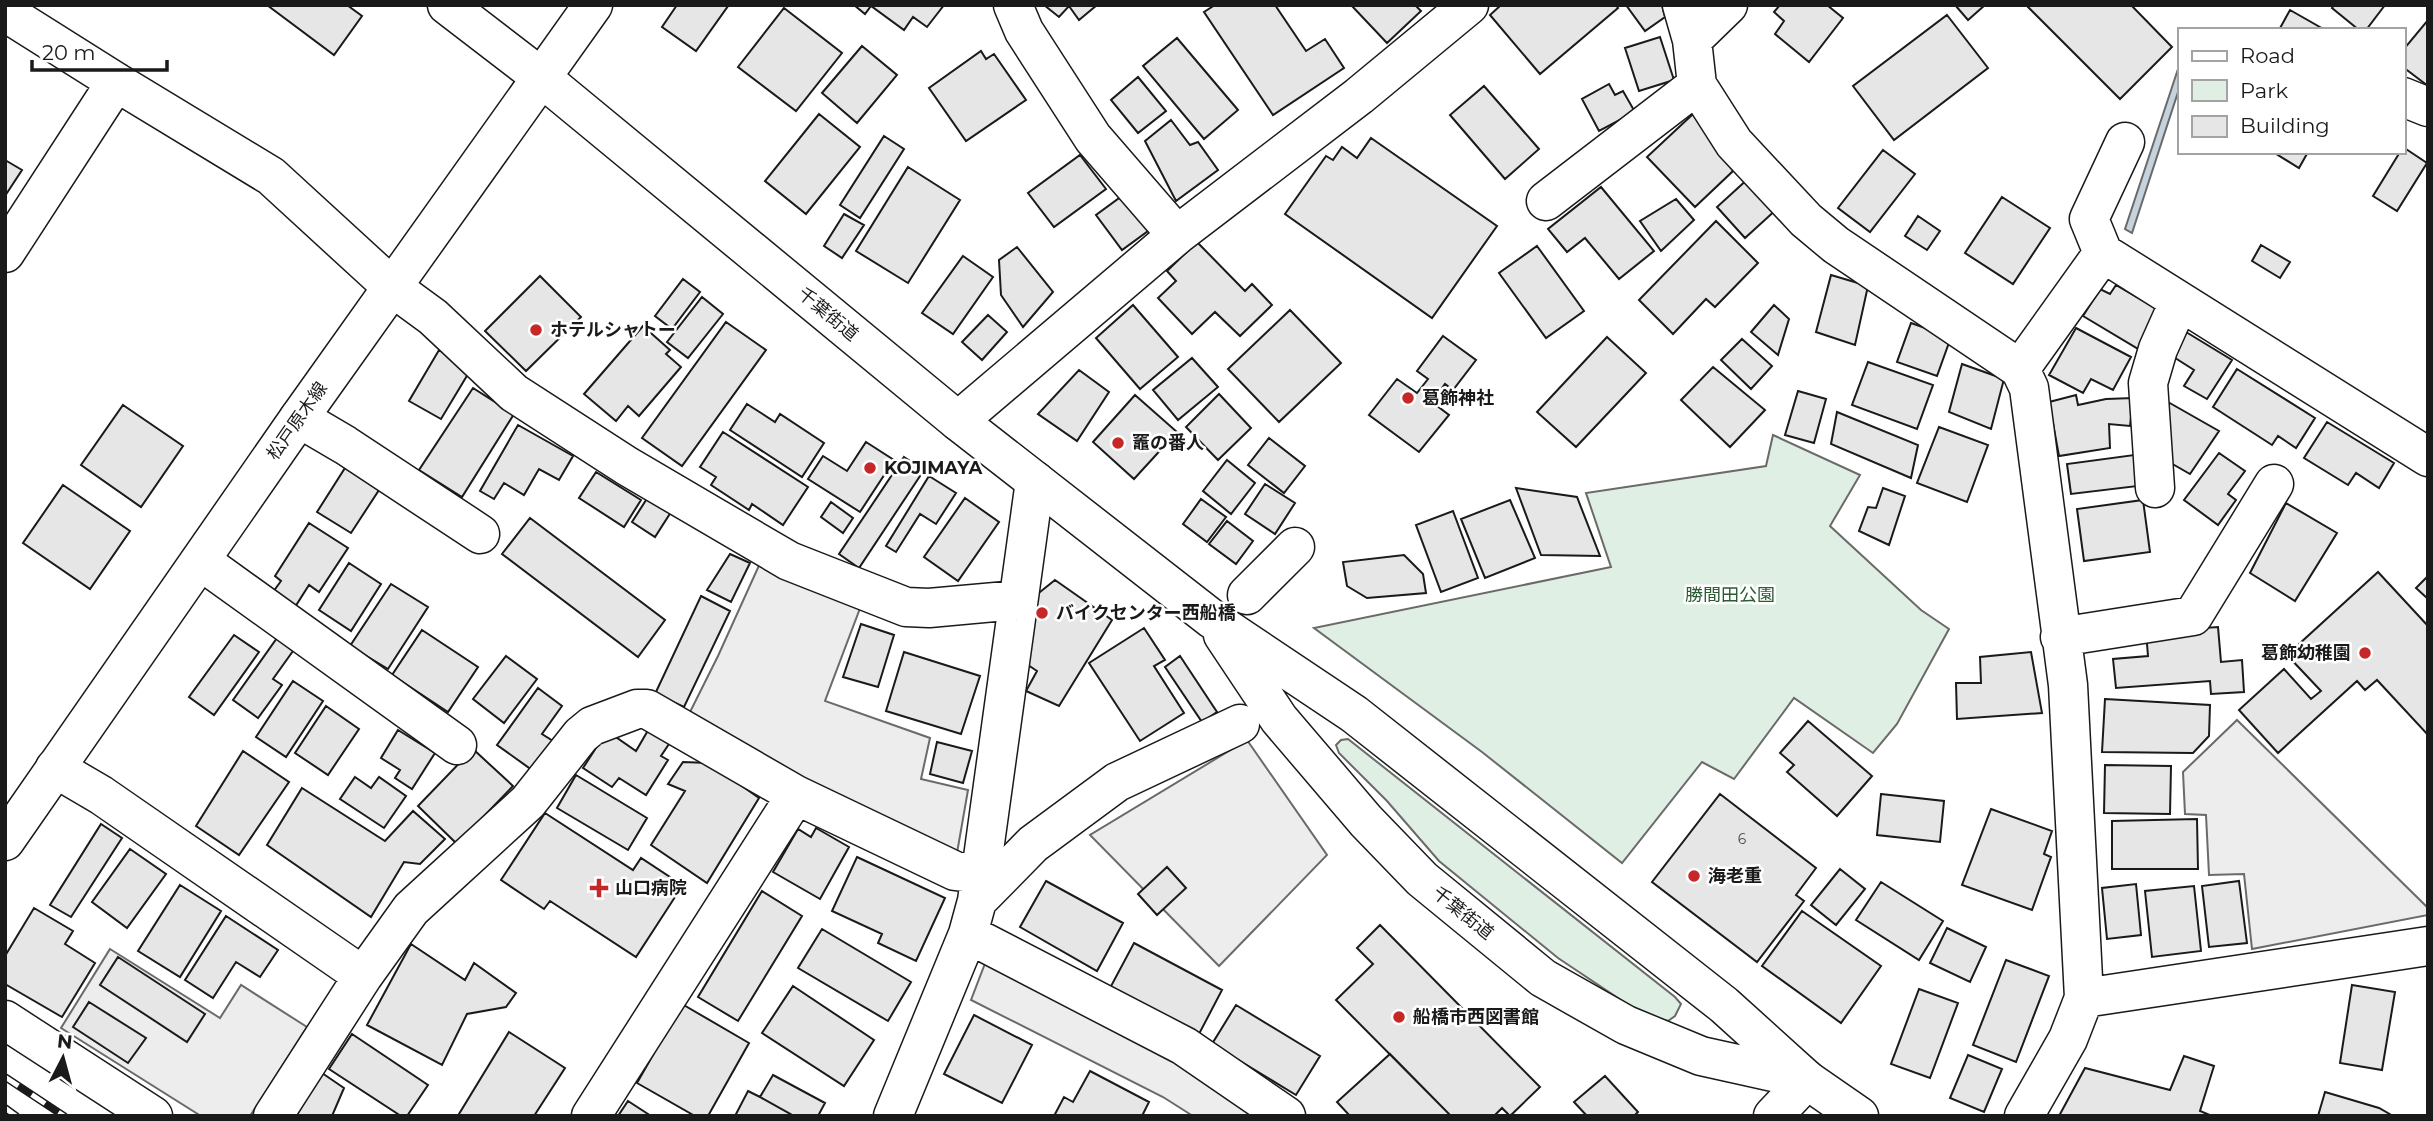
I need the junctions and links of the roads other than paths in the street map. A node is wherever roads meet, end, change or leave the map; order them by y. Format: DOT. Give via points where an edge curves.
graph roads {
  1 [pos="447,5"];
  2 [pos="593,5"];
  3 [pos="1013,5"];
  4 [pos="1469,5"];
  5 [pos="1728,5"];
  6 [pos="5,9"];
  7 [pos="1687,23"];
  8 [pos="542,78"];
  9 [pos="116,82"];
  10 [pos="1697,85"];
  11 [pos="2405,98"];
  12 [pos="2428,107"];
  13 [pos="2125,142"];
  14 [pos="1546,201"];
  15 [pos="1177,235"];
  16 [pos="5,253"];
  17 [pos="2103,253"];
  18 [pos="392,287"];
  19 [pos="2179,302"];
  20 [pos="2020,369"];
  21 [pos="299,418"];
  22 [pos="958,421"];
  23 [pos="2428,457"];
  24 [pos="1035,481"];
  25 [pos="2274,484"];
  26 [pos="2155,488"];
  27 [pos="480,534"];
  28 [pos="1295,547"];
  29 [pos="201,561"];
  30 [pos="1247,595"];
  31 [pos="1018,600"];
  32 [pos="1212,619"];
  33 [pos="2060,637"];
  34 [pos="1240,724"];
  35 [pos="457,745"];
  36 [pos="55,768"];
  37 [pos="796,795"];
  38 [pos="5,841"];
  39 [pos="975,903"];
  40 [pos="2428,946"];
  41 [pos="363,976"];
  42 [pos="2084,998"];
  43 [pos="5,1020"];
  44 [pos="1807,1080"];
  45 [pos="153,1116"];
  46 [pos="273,1116"];
  47 [pos="591,1116"];
  48 [pos="893,1116"];
  49 [pos="1286,1116"];
  50 [pos="1773,1116"];
  51 [pos="1859,1116"];
  52 [pos="2024,1116"];
  1 -- 8 [label="main road, 千葉街道"];
  2 -- 8 [label="main road, 松戸原木線"];
  3 -- 15 [label="main road" via="1024,31 1093,138"];
  4 -- 15 [label="main road"];
  5 -- 7 [label="main road"];
  6 -- 9 [label="main road"];
  7 -- 10 [label="main road"];
  8 -- 18 [label="main road, 松戸原木線"];
  8 -- 22 [label="main road, 千葉街道"];
  9 -- 16 [label="main road"];
  9 -- 18 [label="main road" via="271,176"];
  10 -- 14 [label="main road"];
  10 -- 20 [label="main road" via="1734,143 1806,220"];
  11 -- 12 [label="main road"];
  13 -- 17 [label="main road" via="2089,219"];
  15 -- 22 [label="main road"];
  17 -- 19 [label="main road"];
  17 -- 20 [label="main road"];
  18 -- 21 [label="main road, 松戸原木線"];
  18 -- 31 [label="main road" via="433,317 514,393 789,561 906,607"];
  19 -- 23 [label="main road"];
  19 -- 26 [label="main road" via="2148,383"];
  20 -- 33 [label="main road" via="2029,388"];
  21 -- 27 [label="main road"];
  21 -- 29 [label="main road, 松戸原木線"];
  22 -- 24 [label="main road, 千葉街道"];
  24 -- 31 [label="main road"];
  24 -- 32 [label="main road, 千葉街道"];
  25 -- 33 [label="main road" via="2193,616"];
  28 -- 30 [label="main road"];
  29 -- 35 [label="main road"];
  29 -- 36 [label="main road, 松戸原木線"];
  31 -- 39 [label="main road"];
  32 -- 44 [label="main road, 千葉街道" via="1354,714 1724,1005"];
  32 -- 44 [label="main road, 千葉街道" via="1279,719 1366,821 1422,879 1543,978 1626,1026 1701,1056"];
  33 -- 42 [label="main road" via="2073,754"];
  34 -- 39 [label="main road" via="1117,782 1033,844"];
  36 -- 38 [label="main road, 松戸原木線"];
  36 -- 41 [label="main road"];
  37 -- 39 [label="main road" via="955,871"];
  37 -- 41 [label="main road" via="647,709 592,726 528,802 411,909"];
  37 -- 47 [label="main road"];
  39 -- 48 [label="main road"];
  39 -- 49 [label="main road"];
  40 -- 42 [label="main road"];
  41 -- 46 [label="main road"];
  42 -- 52 [label="main road" via="2068,1039"];
  43 -- 45 [label="main road"];
  44 -- 50 [label="main road"];
  44 -- 51 [label="main road, 千葉街道"];
}
